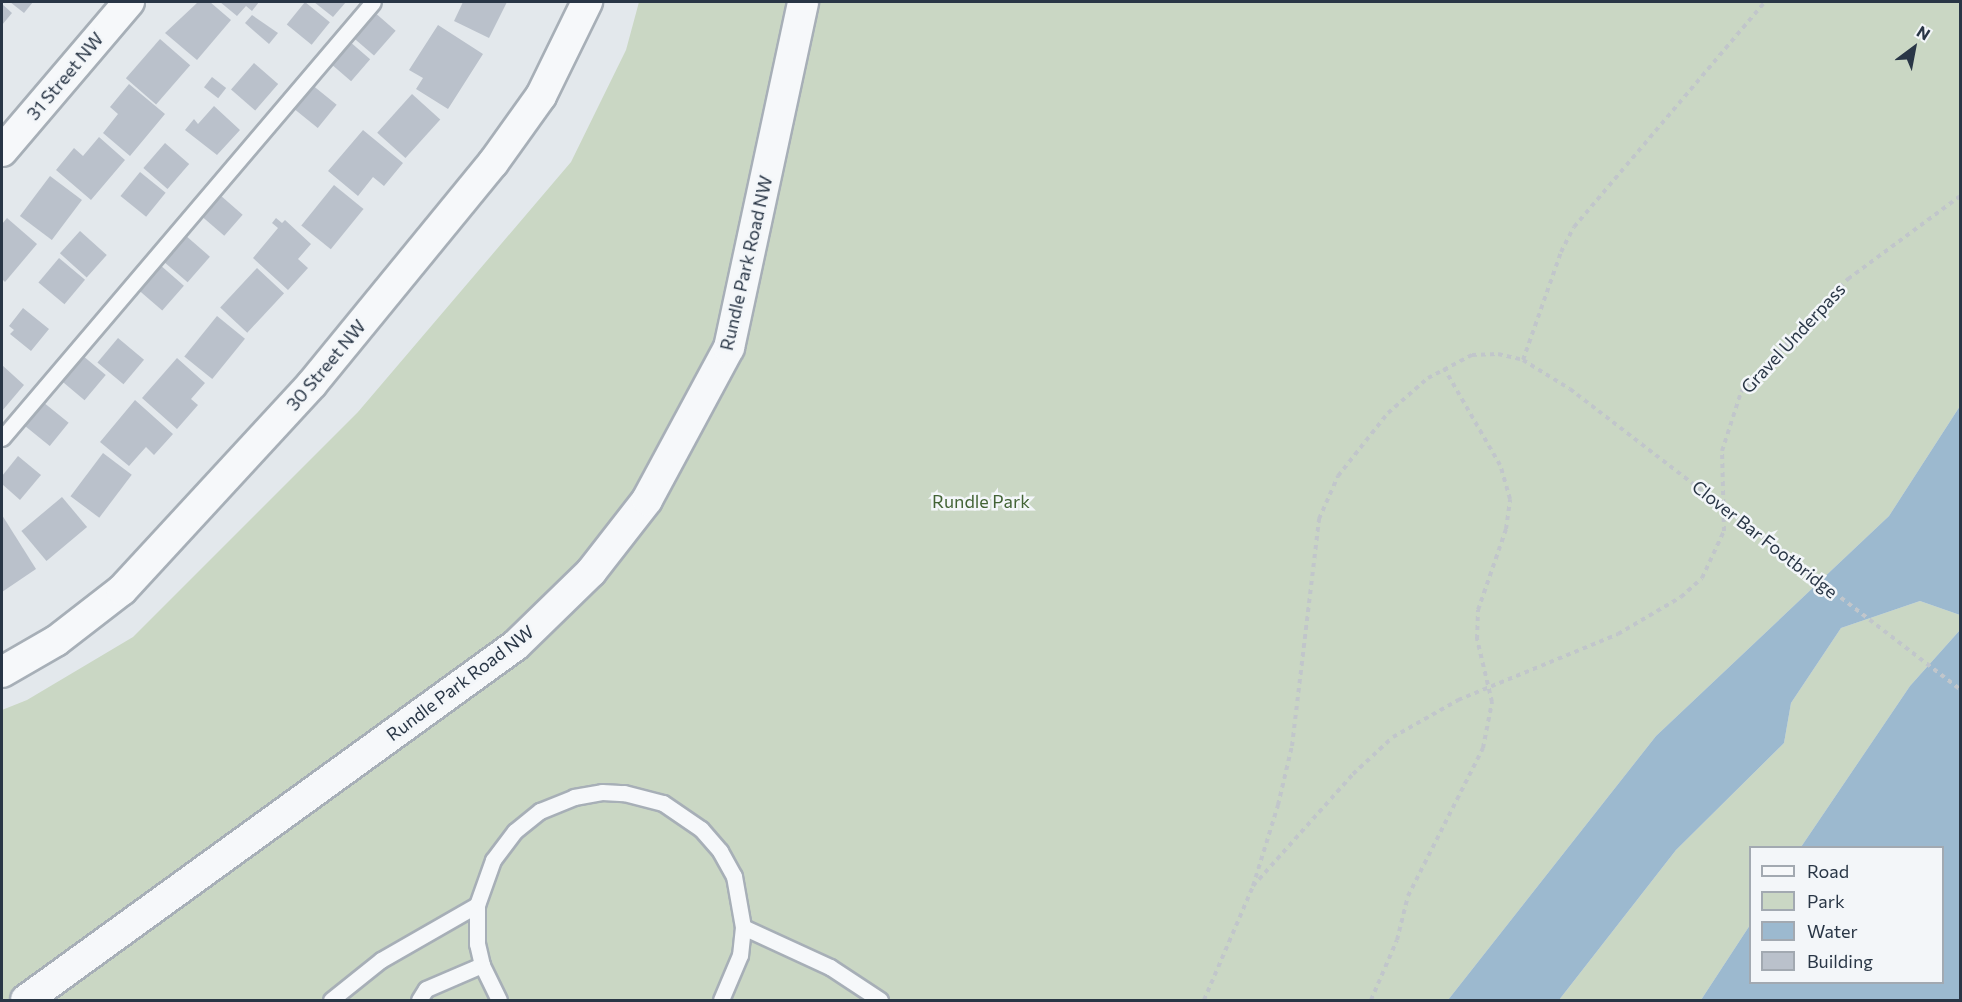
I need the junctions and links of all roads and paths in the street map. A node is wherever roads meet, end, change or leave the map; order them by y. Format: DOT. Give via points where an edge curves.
graph roads {
  1 [pos="129,2"];
  2 [pos="373,2"];
  3 [pos="587,2"];
  4 [pos="803,2"];
  5 [pos="1764,2"];
  6 [pos="2,151"];
  7 [pos="1960,196"];
  8 [pos="1523,360"];
  9 [pos="1444,368"];
  10 [pos="2,438"];
  11 [pos="2,672"];
  12 [pos="1490,687"];
  13 [pos="1960,689"];
  14 [pos="1253,886"];
  15 [pos="477,905"];
  16 [pos="743,927"];
  17 [pos="482,965"];
  18 [pos="26,1000"];
  19 [pos="331,1000"];
  20 [pos="419,1000"];
  21 [pos="499,1000"];
  22 [pos="721,1000"];
  23 [pos="880,1000"];
  24 [pos="1204,1000"];
  25 [pos="1371,1000"];
  1 -- 6 [label="street, 31 Street NW"];
  2 -- 10 [label="lane"];
  3 -- 11 [label="street, 30 Street NW" via="542,96 493,163 312,384 122,590 56,642"];
  4 -- 18 [label="street, Rundle Park Road NW" via="729,348 647,500 591,572 516,645"];
  5 -- 8 [label="path" via="1574,227 1561,252"];
  7 -- 12 [label="path, Gravel Underpass" via="1848,279 1741,392 1722,451 1724,531 1702,578 1681,597 1618,634"];
  8 -- 9 [label="path" via="1498,354 1472,355"];
  8 -- 13 [label="path, Clover Bar Footbridge, bridge" via="1570,389"];
  9 -- 12 [label="path" via="1500,465 1510,499 1506,529 1478,610 1477,639"];
  9 -- 14 [label="path" via="1388,413 1351,458 1319,519 1292,746"];
  12 -- 14 [label="path, Gravel Underpass" via="1425,715 1393,737 1353,774"];
  12 -- 25 [label="path" via="1492,702 1484,748 1408,896 1397,940"];
  14 -- 24 [label="path"];
  15 -- 16 [label="lane" via="493,860 515,831 540,811 574,796 624,793 663,804 701,829 734,876"];
  15 -- 17 [label="lane" via="477,944"];
  15 -- 19 [label="lane" via="381,960"];
  16 -- 22 [label="lane" via="740,955"];
  16 -- 23 [label="lane" via="830,967"];
  17 -- 20 [label="lane" via="426,989"];
  17 -- 21 [label="lane"];
}
